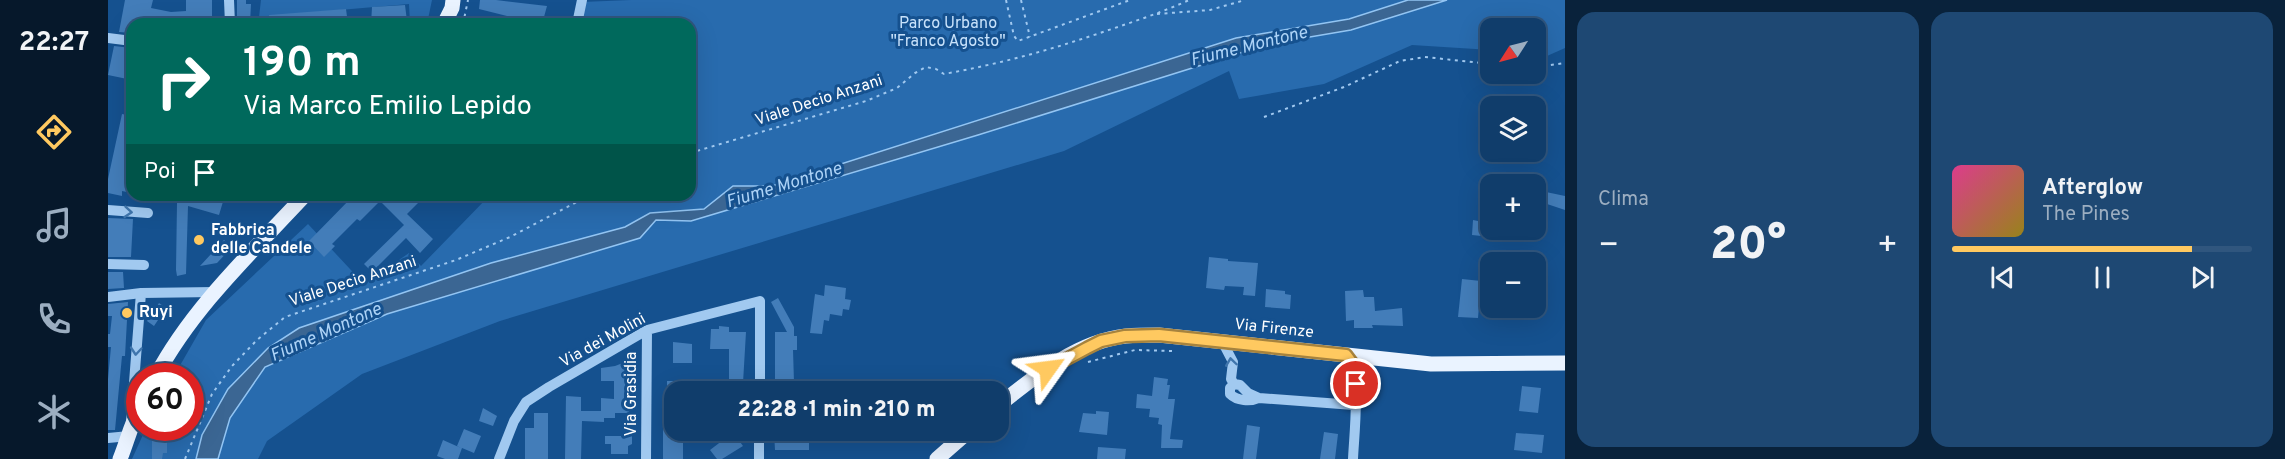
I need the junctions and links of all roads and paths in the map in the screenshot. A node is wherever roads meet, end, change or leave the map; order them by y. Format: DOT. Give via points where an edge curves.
graph roads {
  1 [pos="229,0"];
  2 [pos="453,0"];
  3 [pos="468,0"];
  4 [pos="582,0"];
  5 [pos="1006,0"];
  6 [pos="1022,0"];
  7 [pos="1130,0"];
  8 [pos="1189,0"];
  9 [pos="1245,0"];
  10 [pos="1155,14"];
  11 [pos="230,18"];
  12 [pos="447,18"];
  13 [pos="464,18"];
  14 [pos="578,18"];
  15 [pos="1030,37"];
  16 [pos="108,38"];
  17 [pos="126,40"];
  18 [pos="1480,63"];
  19 [pos="1565,63"];
  20 [pos="1546,66"];
  21 [pos="1264,117"];
  22 [pos="696,151"];
  23 [pos="299,201"];
  24 [pos="579,201"];
  25 [pos="108,210"];
  26 [pos="148,213"];
  27 [pos="108,264"];
  28 [pos="144,265"];
  29 [pos="215,292"];
  30 [pos="141,293"];
  31 [pos="108,297"];
  32 [pos="647,330"];
  33 [pos="1222,341"];
  34 [pos="1178,351"];
  35 [pos="1346,355"];
  36 [pos="1374,358"];
  37 [pos="135,363"];
  38 [pos="163,363"];
  39 [pos="1565,363"];
  40 [pos="1079,365"];
  41 [pos="760,381"];
  42 [pos="1356,384"];
  43 [pos="1009,398"];
  44 [pos="1354,405"];
  45 [pos="126,431"];
  46 [pos="108,438"];
  47 [pos="126,441"];
  48 [pos="759,441"];
  49 [pos="958,441"];
  50 [pos="120,459"];
  51 [pos="185,459"];
  52 [pos="499,459"];
  53 [pos="646,459"];
  54 [pos="759,459"];
  55 [pos="938,459"];
  56 [pos="1353,459"];
  1 -- 11 [label="street"];
  2 -- 12 [label="main road"];
  3 -- 13 [label="path"];
  4 -- 14 [label="street"];
  5 -- 15 [label="path" via="1014,36 1018,41"];
  6 -- 15 [label="path"];
  7 -- 15 [label="path"];
  8 -- 10 [label="path, Viale Decio Anzani"];
  9 -- 10 [label="path" via="1210,10"];
  10 -- 22 [label="path, Viale Decio Anzani" via="994,65 944,74 926,67 897,88 866,101"];
  16 -- 17 [label="street"];
  18 -- 21 [label="path" via="1425,57 1400,61"];
  19 -- 20 [label="path"];
  23 -- 29 [label="main road"];
  24 -- 51 [label="path, Viale Decio Anzani" via="456,260 285,317 232,366 212,394"];
  25 -- 26 [label="street, one-way"];
  27 -- 28 [label="street"];
  29 -- 30 [label="street"];
  29 -- 38 [label="main road"];
  30 -- 31 [label="street"];
  30 -- 37 [label="street, one-way"];
  32 -- 41 [label="street, Via dei Molini" via="760,301"];
  32 -- 52 [label="street, Via dei Molini" via="526,402"];
  32 -- 53 [label="street, Via Grasidia"];
  33 -- 35 [label="main road, Via Firenze"];
  33 -- 43 [label="main road, Via Firenze" via="1159,335 1101,341 1072,354"];
  44 -- 33 [label="street, one-way" via="1259,398 1248,393 1231,379 1233,362"];
  34 -- 40 [label="path" via="1126,351"];
  35 -- 36 [label="main road, Via Firenze"];
  35 -- 42 [label="street" via="1352,363"];
  36 -- 39 [label="main road, Via Firenze" via="1431,364"];
  36 -- 42 [label="street" via="1365,365"];
  42 -- 44 [label="street"];
  44 -- 56 [label="street"];
  45 -- 46 [label="street"];
  47 -- 50 [label="main road"];
  48 -- 54 [label="street"];
  49 -- 55 [label="main road"];
}
